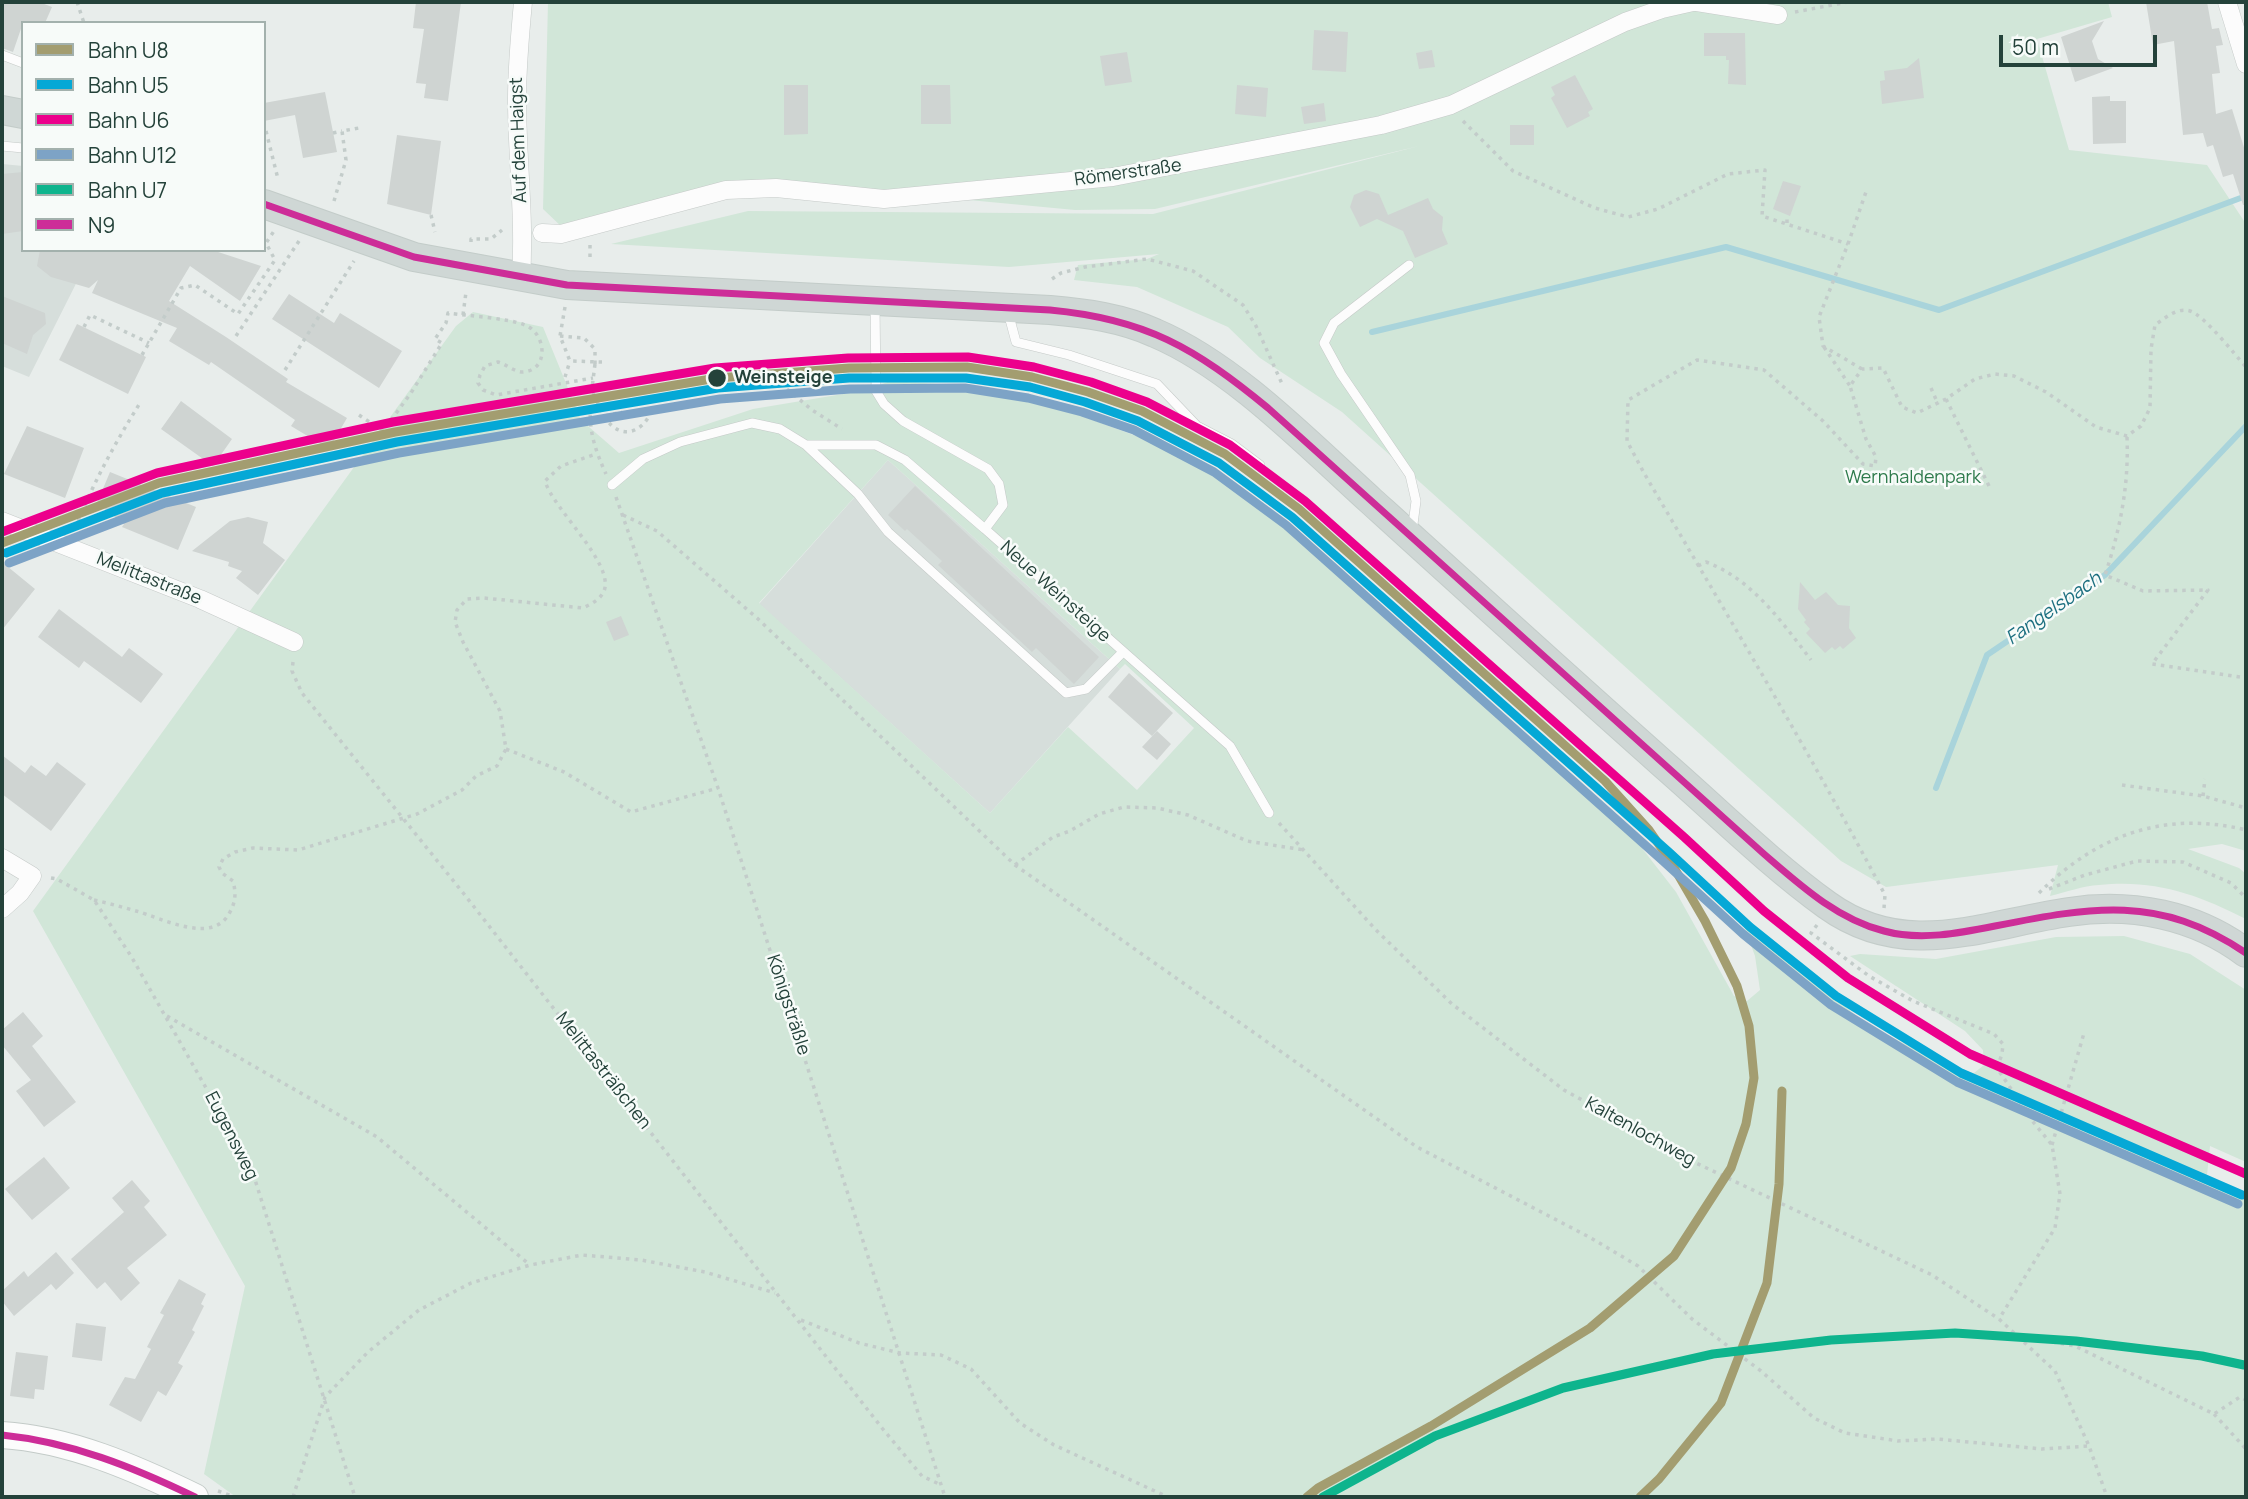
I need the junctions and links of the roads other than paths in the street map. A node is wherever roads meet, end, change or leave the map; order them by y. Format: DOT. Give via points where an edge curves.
graph roads {
  1 [pos="523,2"];
  2 [pos="1695,2"];
  3 [pos="2227,2"];
  4 [pos="1778,15"];
  5 [pos="2,55"];
  6 [pos="21,62"];
  7 [pos="2246,64"];
  8 [pos="2,110"];
  9 [pos="21,114"];
  10 [pos="2,146"];
  11 [pos="21,148"];
  12 [pos="288,213"];
  13 [pos="542,233"];
  14 [pos="1409,265"];
  15 [pos="521,278"];
  16 [pos="874,300"];
  17 [pos="1006,307"];
  18 [pos="806,445"];
  19 [pos="1260,465"];
  20 [pos="612,485"];
  21 [pos="2,521"];
  22 [pos="985,529"];
  23 [pos="1412,538"];
  24 [pos="294,642"];
  25 [pos="1123,652"];
  26 [pos="1269,813"];
  27 [pos="2,858"];
  28 [pos="2,909"];
  29 [pos="2246,953"];
  30 [pos="2,1435"];
  31 [pos="195,1497"];
  1 -- 15 [label="street, Auf dem Haigst" via="517,56"];
  2 -- 4 [label="street, Römerstraße"];
  2 -- 13 [label="street, Römerstraße" via="1625,22 1451,105 1381,125 1113,177 884,199 776,188 726,190 561,234"];
  3 -- 7 [label="street"];
  5 -- 6 [label="lane"];
  8 -- 9 [label="main road"];
  10 -- 11 [label="lane"];
  12 -- 15 [label="main road" via="414,257"];
  14 -- 23 [label="lane" via="1334,323 1324,343 1410,475 1416,501"];
  15 -- 16 [label="main road" via="611,288"];
  16 -- 17 [label="main road"];
  16 -- 22 [label="lane, Neue Weinsteige" via="876,391 903,421 988,469 999,484 1003,505"];
  17 -- 19 [label="lane" via="1016,342 1157,384 1197,426"];
  17 -- 23 [label="main road" via="1094,314 1154,332 1199,356 1264,406"];
  18 -- 20 [label="lane" via="780,429 752,423 680,442 643,459"];
  18 -- 22 [label="lane" via="876,445 905,460"];
  18 -- 25 [label="lane" via="858,494 888,532 1066,693 1086,690"];
  21 -- 24 [label="street, Melittastraße" via="200,599"];
  22 -- 25 [label="lane, Neue Weinsteige"];
  23 -- 29 [label="main road" via="1748,839 1829,906 1854,920 1912,936 1944,936 2068,912 2135,909 2207,929"];
  25 -- 26 [label="lane, Neue Weinsteige" via="1230,746"];
  27 -- 28 [label="street" via="32,876"];
  30 -- 31 [label="main road" via="74,1448"];
}
